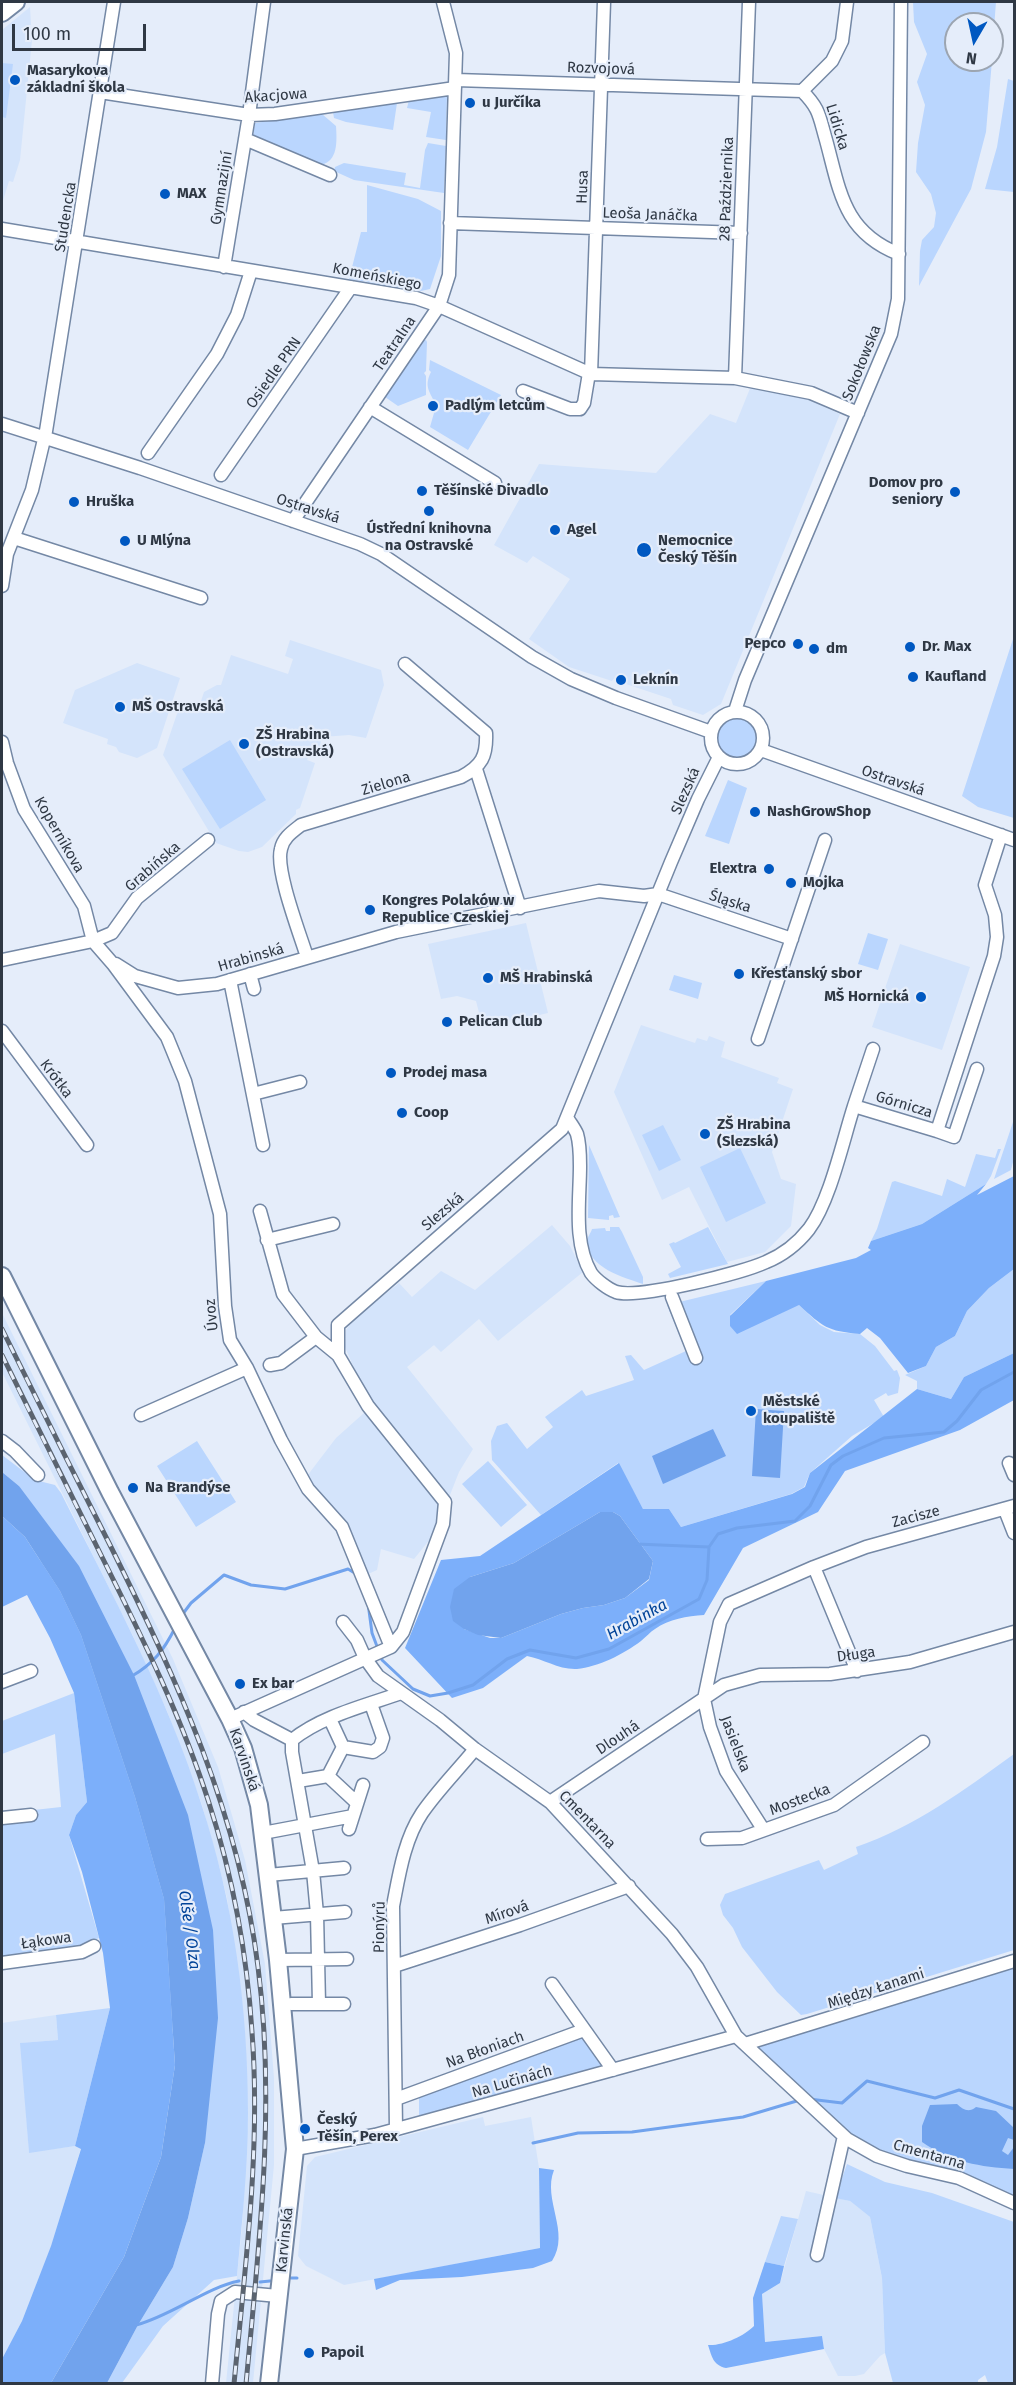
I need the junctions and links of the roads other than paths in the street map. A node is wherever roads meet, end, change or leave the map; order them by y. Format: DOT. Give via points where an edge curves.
graph roads {
  1 [pos="16,2"];
  2 [pos="114,2"];
  3 [pos="264,2"];
  4 [pos="443,2"];
  5 [pos="604,2"];
  6 [pos="749,2"];
  7 [pos="847,2"];
  8 [pos="900,2"];
  9 [pos="2,14"];
  10 [pos="456,84"];
  11 [pos="602,84"];
  12 [pos="745,89"];
  13 [pos="802,91"];
  14 [pos="100,92"];
  15 [pos="249,115"];
  16 [pos="245,139"];
  17 [pos="330,175"];
  18 [pos="450,223"];
  19 [pos="597,228"];
  20 [pos="2,229"];
  21 [pos="741,233"];
  22 [pos="77,242"];
  23 [pos="898,254"];
  24 [pos="224,267"];
  25 [pos="251,271"];
  26 [pos="351,287"];
  27 [pos="439,306"];
  28 [pos="590,374"];
  29 [pos="735,378"];
  30 [pos="524,391"];
  31 [pos="370,407"];
  32 [pos="858,413"];
  33 [pos="2,424"];
  34 [pos="45,438"];
  35 [pos="148,453"];
  36 [pos="221,476"];
  37 [pos="495,483"];
  38 [pos="293,521"];
  39 [pos="14,538"];
  40 [pos="2,586"];
  41 [pos="201,598"];
  42 [pos="405,664"];
  43 [pos="735,711"];
  44 [pos="711,732"];
  45 [pos="500,738"];
  46 [pos="487,739"];
  47 [pos="2,742"];
  48 [pos="761,750"];
  49 [pos="719,757"];
  50 [pos="483,763"];
  51 [pos="4,764"];
  52 [pos="1001,835"];
  53 [pos="208,840"];
  54 [pos="825,840"];
  55 [pos="1014,840"];
  56 [pos="658,894"];
  57 [pos="520,908"];
  58 [pos="792,939"];
  59 [pos="93,941"];
  60 [pos="307,957"];
  61 [pos="2,960"];
  62 [pos="113,964"];
  63 [pos="249,975"];
  64 [pos="230,980"];
  65 [pos="254,989"];
  66 [pos="2,1031"];
  67 [pos="758,1040"];
  68 [pos="873,1049"];
  69 [pos="977,1069"];
  70 [pos="300,1082"];
  71 [pos="253,1094"];
  72 [pos="854,1106"];
  73 [pos="568,1119"];
  74 [pos="937,1131"];
  75 [pos="87,1145"];
  76 [pos="263,1145"];
  77 [pos="260,1211"];
  78 [pos="333,1224"];
  79 [pos="267,1240"];
  80 [pos="2,1276"];
  81 [pos="672,1297"];
  82 [pos="316,1337"];
  83 [pos="338,1355"];
  84 [pos="696,1358"];
  85 [pos="270,1365"];
  86 [pos="247,1368"];
  87 [pos="141,1415"];
  88 [pos="2,1441"];
  89 [pos="38,1475"];
  90 [pos="1010,1508"];
  91 [pos="1014,1533"];
  92 [pos="814,1567"];
  93 [pos="343,1622"];
  94 [pos="1014,1632"];
  95 [pos="388,1648"];
  96 [pos="368,1657"];
  97 [pos="32,1671"];
  98 [pos="856,1671"];
  99 [pos="2,1682"];
  100 [pos="401,1693"];
  101 [pos="704,1699"];
  102 [pos="371,1704"];
  103 [pos="237,1715"];
  104 [pos="330,1719"];
  105 [pos="292,1740"];
  106 [pos="923,1742"];
  107 [pos="343,1748"];
  108 [pos="475,1749"];
  109 [pos="328,1776"];
  110 [pos="298,1781"];
  111 [pos="363,1785"];
  112 [pos="550,1802"];
  113 [pos="357,1803"];
  114 [pos="31,1815"];
  115 [pos="354,1816"];
  116 [pos="2,1818"];
  117 [pos="306,1825"];
  118 [pos="349,1829"];
  119 [pos="763,1830"];
  120 [pos="263,1833"];
  121 [pos="706,1839"];
  122 [pos="344,1868"];
  123 [pos="313,1871"];
  124 [pos="268,1875"];
  125 [pos="629,1886"];
  126 [pos="345,1912"];
  127 [pos="317,1914"];
  128 [pos="273,1918"];
  129 [pos="94,1946"];
  130 [pos="347,1959"];
  131 [pos="278,1960"];
  132 [pos="318,1960"];
  133 [pos="1014,1960"];
  134 [pos="2,1963"];
  135 [pos="394,1966"];
  136 [pos="552,1984"];
  137 [pos="291,2004"];
  138 [pos="319,2004"];
  139 [pos="344,2004"];
  140 [pos="584,2030"];
  141 [pos="741,2040"];
  142 [pos="613,2070"];
  143 [pos="396,2098"];
  144 [pos="396,2129"];
  145 [pos="844,2136"];
  146 [pos="295,2149"];
  147 [pos="1014,2203"];
  148 [pos="817,2255"];
  149 [pos="278,2296"];
  150 [pos="212,2384"];
  151 [pos="269,2384"];
  1 -- 9 [label="main road"];
  2 -- 14 [label="street, Studencka"];
  3 -- 15 [label="street, Gymnazijní"];
  4 -- 10 [label="street, Teatralna" via="456,53"];
  5 -- 11 [label="street, Husa"];
  6 -- 12 [label="street, 28 Października"];
  7 -- 13 [label="street" via="842,42 832,61"];
  8 -- 23 [label="street, Sokołowska"];
  10 -- 11 [label="street, Rozvojová"];
  10 -- 15 [label="street, Akacjowa"];
  10 -- 18 [label="street, Teatralna"];
  11 -- 12 [label="street, Rozvojová"];
  11 -- 19 [label="street, Husa"];
  12 -- 13 [label="street, Rozvojová"];
  12 -- 21 [label="street, 28 Października"];
  13 -- 23 [label="street, Lidicka" via="816,105 840,194 857,227 879,246"];
  14 -- 15 [label="street, Akacjowa"];
  14 -- 22 [label="street, Studencka"];
  15 -- 16 [label="street, Gymnazijní"];
  16 -- 17 [label="street"];
  16 -- 24 [label="street, Gymnazijní"];
  18 -- 19 [label="street, Leoša Janáčka"];
  18 -- 27 [label="street, Teatralna" via="449,275"];
  19 -- 21 [label="street, Leoša Janáčka"];
  19 -- 28 [label="street, Husa"];
  20 -- 22 [label="street, Komeńskiego"];
  21 -- 29 [label="street, 28 Października"];
  22 -- 24 [label="street, Komeńskiego"];
  22 -- 34 [label="street, Studencka"];
  23 -- 32 [label="street, Sokołowska" via="895,319"];
  24 -- 25 [label="street, Komeńskiego"];
  25 -- 26 [label="street, Komeńskiego"];
  25 -- 35 [label="street" via="237,315 217,354"];
  26 -- 27 [label="street, Komeńskiego"];
  26 -- 36 [label="street, Osiedle PRN"];
  27 -- 28 [label="street, Komeńskiego"];
  27 -- 31 [label="street, Teatralna"];
  28 -- 29 [label="street, Komeńskiego"];
  28 -- 30 [label="street, Husa" via="580,409 570,409"];
  29 -- 32 [label="street, Komeńskiego" via="811,393"];
  31 -- 37 [label="street"];
  31 -- 38 [label="street, Teatralna"];
  32 -- 43 [label="street, Sokołowska"];
  33 -- 34 [label="street, Ostravská"];
  34 -- 38 [label="street, Ostravská"];
  34 -- 39 [label="street"];
  38 -- 44 [label="street, Ostravská" via="381,554 532,657 571,679"];
  39 -- 40 [label="street"];
  39 -- 41 [label="street"];
  42 -- 46 [label="street" via="486,733"];
  43 -- 44 [label="street" via="718,719"];
  43 -- 48 [label="street" via="759,722 763,734"];
  44 -- 49 [label="street" via="712,745"];
  45 -- 46 [label="street"];
  46 -- 50 [label="street"];
  47 -- 51 [label="street, Koperníkova"];
  48 -- 49 [label="street" via="742,764"];
  48 -- 52 [label="street, Ostravská"];
  49 -- 56 [label="street, Slezská"];
  50 -- 57 [label="street"];
  50 -- 60 [label="street, Zielona" via="461,777 301,825 287,836 281,847 282,872"];
  51 -- 59 [label="street, Koperníkova" via="24,809 84,906"];
  52 -- 55 [label="street, Ostravská"];
  52 -- 74 [label="street, Górnicza" via="985,885 998,937 994,956"];
  53 -- 59 [label="street, Grabińska" via="137,898 112,933"];
  54 -- 58 [label="street"];
  56 -- 57 [label="street" via="599,891"];
  56 -- 58 [label="street, Śląska"];
  56 -- 73 [label="street, Slezská"];
  57 -- 60 [label="street, Hrabinská" via="396,932"];
  58 -- 67 [label="street"];
  59 -- 61 [label="street"];
  59 -- 62 [label="street, Hrabinská"];
  60 -- 63 [label="street, Hrabinská"];
  62 -- 64 [label="street, Hrabinská" via="135,976 178,988"];
  62 -- 86 [label="street, Úvoz" via="167,1038 185,1081 220,1214 230,1340"];
  63 -- 64 [label="street, Hrabinská"];
  63 -- 65 [label="street"];
  64 -- 71 [label="street"];
  66 -- 75 [label="street, Krótka"];
  68 -- 72 [label="street"];
  69 -- 74 [label="street" via="954,1137"];
  70 -- 71 [label="street"];
  71 -- 76 [label="street"];
  72 -- 73 [label="street, Górnicza" via="824,1198 797,1243 767,1262 633,1294 606,1286 593,1275 584,1259 580,1242 580,1156 577,1135"];
  72 -- 74 [label="street, Górnicza"];
  73 -- 83 [label="street, Slezská" via="553,1138 338,1325"];
  77 -- 79 [label="street"];
  78 -- 79 [label="street"];
  79 -- 82 [label="street" via="283,1294"];
  80 -- 103 [label="main road, Karvinská" via="186,1635"];
  81 -- 84 [label="street"];
  82 -- 83 [label="street"];
  82 -- 85 [label="street" via="281,1363"];
  83 -- 95 [label="street" via="368,1406 445,1502 443,1524 403,1632"];
  86 -- 87 [label="street"];
  86 -- 95 [label="street, Úvoz" via="308,1489 342,1527"];
  88 -- 89 [label="street"];
  90 -- 91 [label="street, Zacisze"];
  90 -- 92 [label="street, Zacisze" via="866,1547"];
  92 -- 98 [label="street"];
  92 -- 101 [label="street, Zacisze" via="729,1604 720,1622"];
  93 -- 96 [label="street, Cmentarna"];
  94 -- 98 [label="street, Długa" via="910,1662"];
  95 -- 96 [label="street"];
  96 -- 100 [label="street, Cmentarna" via="378,1676"];
  96 -- 103 [label="street"];
  97 -- 99 [label="street"];
  98 -- 101 [label="street, Długa" via="759,1675 724,1685"];
  100 -- 102 [label="street"];
  100 -- 108 [label="street, Cmentarna"];
  101 -- 112 [label="street, Dlouhá"];
  101 -- 119 [label="street, Jasielska" via="726,1771"];
  102 -- 104 [label="street"];
  102 -- 107 [label="street" via="383,1738 380,1747 373,1752"];
  103 -- 105 [label="street"];
  103 -- 120 [label="main road, Karvinská"];
  104 -- 105 [label="street" via="305,1729"];
  104 -- 107 [label="street"];
  105 -- 110 [label="street"];
  106 -- 119 [label="street, Mostecka" via="834,1805"];
  107 -- 109 [label="street"];
  108 -- 112 [label="street, Cmentarna"];
  108 -- 135 [label="street, Pionýrů" via="421,1814 411,1835 393,1906"];
  109 -- 110 [label="street"];
  109 -- 113 [label="street"];
  110 -- 117 [label="street"];
  111 -- 113 [label="street"];
  112 -- 125 [label="street, Cmentarna"];
  113 -- 115 [label="street"];
  114 -- 116 [label="street"];
  115 -- 117 [label="street"];
  115 -- 118 [label="street"];
  117 -- 120 [label="street"];
  117 -- 123 [label="street"];
  119 -- 121 [label="street, Mostecka" via="742,1838"];
  120 -- 124 [label="main road, Karvinská"];
  122 -- 123 [label="street"];
  123 -- 124 [label="street"];
  123 -- 127 [label="street"];
  124 -- 128 [label="main road, Karvinská"];
  125 -- 135 [label="street, Mírová"];
  125 -- 141 [label="street, Cmentarna" via="697,1967"];
  126 -- 127 [label="street"];
  127 -- 128 [label="street"];
  127 -- 132 [label="street"];
  128 -- 131 [label="main road, Karvinská"];
  129 -- 134 [label="street, Łąkowa" via="82,1952"];
  130 -- 132 [label="street"];
  131 -- 132 [label="street"];
  131 -- 146 [label="main road, Karvinská"];
  132 -- 138 [label="street"];
  133 -- 141 [label="street, Między Łanami"];
  135 -- 143 [label="street, Pionýrů"];
  136 -- 140 [label="street"];
  137 -- 138 [label="street"];
  138 -- 139 [label="street"];
  140 -- 142 [label="street"];
  140 -- 143 [label="street, Na Błoniach"];
  141 -- 142 [label="street, Na Lučinách"];
  141 -- 145 [label="street, Cmentarna"];
  142 -- 144 [label="street, Na Lučinách"];
  143 -- 144 [label="street, Pionýrů"];
  144 -- 146 [label="street, Na Lučinách"];
  145 -- 147 [label="street, Cmentarna" via="877,2156 959,2178"];
  145 -- 148 [label="street"];
  146 -- 149 [label="main road, Karvinská"];
  149 -- 150 [label="street" via="235,2292 221,2301"];
  149 -- 151 [label="main road, Karvinská"];
}
